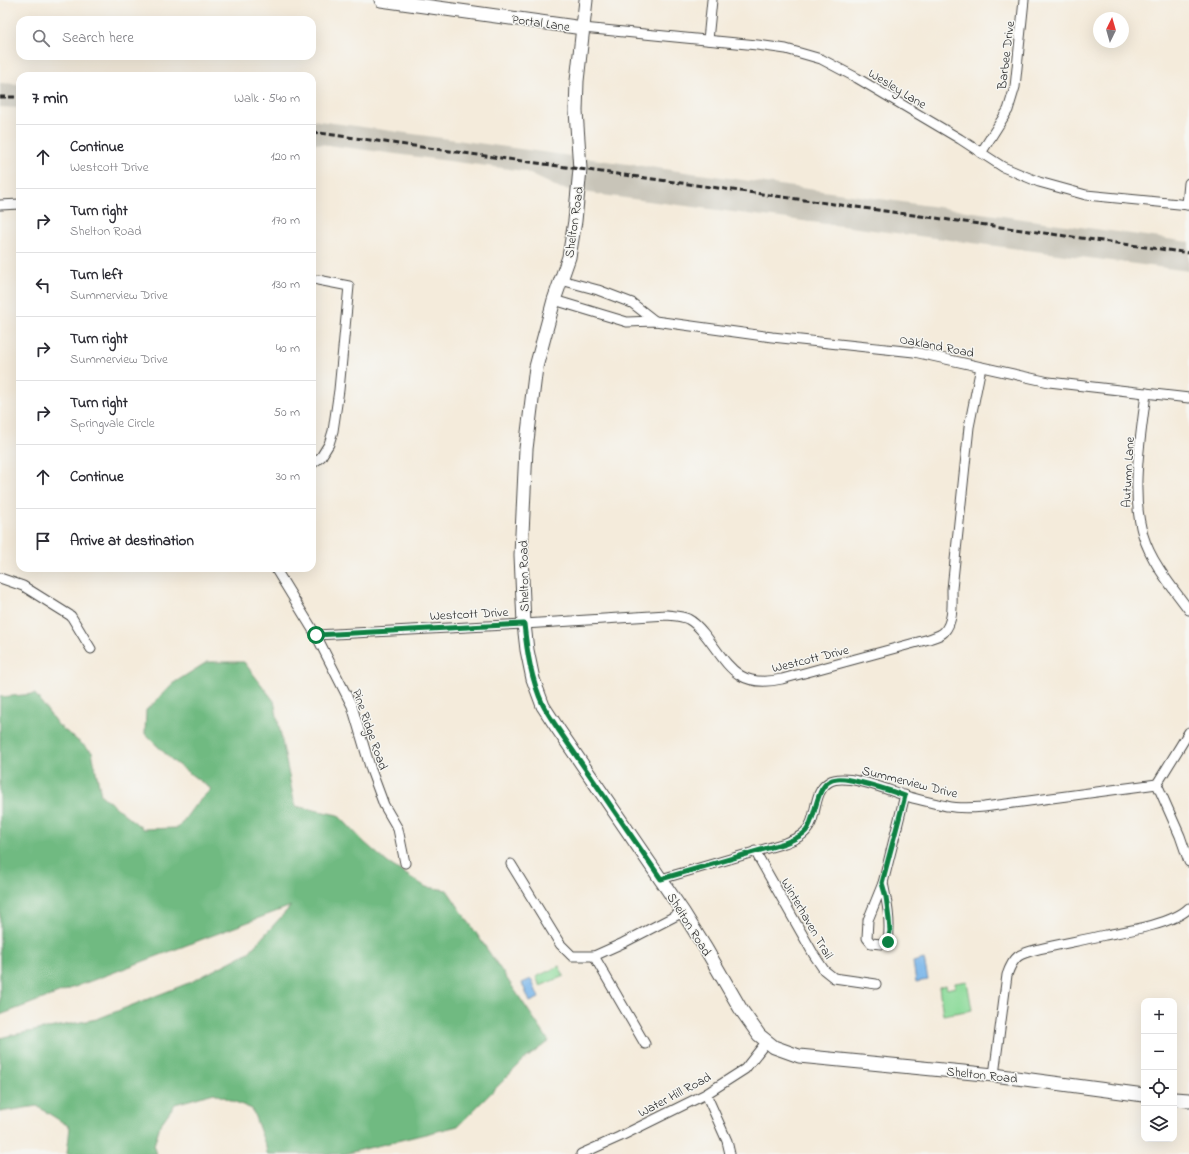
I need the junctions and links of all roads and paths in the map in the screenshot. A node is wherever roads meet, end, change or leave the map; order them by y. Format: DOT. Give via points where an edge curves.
graph roads {
  1 [pos="381,0"];
  2 [pos="586,0"];
  3 [pos="712,0"];
  4 [pos="1024,0"];
  5 [pos="583,28"];
  6 [pos="708,40"];
  7 [pos="981,153"];
  8 [pos="1189,183"];
  9 [pos="16,204"];
  10 [pos="0,205"];
  11 [pos="1188,205"];
  12 [pos="318,280"];
  13 [pos="561,280"];
  14 [pos="554,300"];
  15 [pos="655,321"];
  16 [pos="981,367"];
  17 [pos="1146,393"];
  18 [pos="1189,398"];
  19 [pos="316,461"];
  20 [pos="277,572"];
  21 [pos="0,578"];
  22 [pos="1189,610"];
  23 [pos="524,624"];
  24 [pos="316,635"];
  25 [pos="91,649"];
  26 [pos="1189,732"];
  27 [pos="1157,784"];
  28 [pos="905,796"];
  29 [pos="755,851"];
  30 [pos="1189,862"];
  31 [pos="405,863"];
  32 [pos="511,864"];
  33 [pos="661,879"];
  34 [pos="882,883"];
  35 [pos="1189,908"];
  36 [pos="683,912"];
  37 [pos="594,956"];
  38 [pos="876,984"];
  39 [pos="767,1041"];
  40 [pos="645,1044"];
  41 [pos="994,1075"];
  42 [pos="706,1094"];
  43 [pos="1141,1095"];
  44 [pos="1177,1099"];
  45 [pos="1189,1100"];
  46 [pos="581,1154"];
  47 [pos="730,1154"];
  1 -- 5 [label="street, Portal Lane"];
  2 -- 5 [label="street, Shelton Road"];
  3 -- 6 [label="street"];
  4 -- 7 [label="street, Barbee Drive" via="1015,87 1008,110"];
  5 -- 6 [label="street, Wesley Lane"];
  5 -- 13 [label="street, Shelton Road" via="577,81 576,111 580,157 577,203 572,244"];
  6 -- 7 [label="street, Wesley Lane" via="786,49 821,59"];
  7 -- 11 [label="street, Wesley Lane" via="1039,182 1086,195"];
  8 -- 11 [label="street"];
  9 -- 10 [label="street"];
  12 -- 19 [label="street" via="349,286 333,431 329,444"];
  13 -- 14 [label="street, Shelton Road"];
  13 -- 15 [label="street" via="632,303"];
  14 -- 15 [label="street, Oakland Road" via="627,322"];
  14 -- 23 [label="street, Shelton Road" via="536,367 526,449 521,556"];
  15 -- 16 [label="street, Oakland Road" via="914,352"];
  16 -- 17 [label="street, Oakland Road" via="1049,382"];
  16 -- 23 [label="street, Westcott Drive" via="969,427 951,617 943,633 771,682 759,682 737,674 698,627 680,616"];
  17 -- 18 [label="street, Oakland Road"];
  17 -- 22 [label="street, Autumn Lane" via="1138,468 1138,513 1149,550"];
  20 -- 24 [label="street, Pine Ridge Road"];
  21 -- 25 [label="street" via="23,586 71,616"];
  23 -- 24 [label="street, Westcott Drive"];
  23 -- 33 [label="street, Shelton Road" via="532,679 543,706"];
  24 -- 31 [label="street, Pine Ridge Road" via="352,706 384,805 398,829"];
  26 -- 27 [label="street"];
  27 -- 28 [label="street, Summerview Drive" via="984,807 949,807"];
  27 -- 30 [label="street"];
  28 -- 29 [label="street, Summerview Drive" via="872,784 836,779 822,788 813,819 805,832 785,843"];
  28 -- 34 [label="street"];
  29 -- 33 [label="street, Summerview Drive"];
  29 -- 38 [label="street, Winterhaven Trail" via="824,970 834,978"];
  32 -- 37 [label="street" via="560,944 572,956"];
  33 -- 36 [label="street, Shelton Road"];
  34 -- 34 [label="street" via="868,920 867,938 871,943 881,944 888,942 890,931"];
  35 -- 41 [label="street" via="1180,915 1134,930 1039,949 1016,957 1007,975"];
  36 -- 37 [label="street"];
  36 -- 39 [label="street, Shelton Road" via="740,1008"];
  37 -- 40 [label="street"];
  39 -- 41 [label="street, Shelton Road" via="774,1047 799,1056"];
  39 -- 42 [label="street, Water Hill Road" via="745,1069"];
  41 -- 43 [label="street, Shelton Road"];
  42 -- 46 [label="street, Water Hill Road"];
  42 -- 47 [label="street" via="727,1141"];
  44 -- 45 [label="street"];
}
